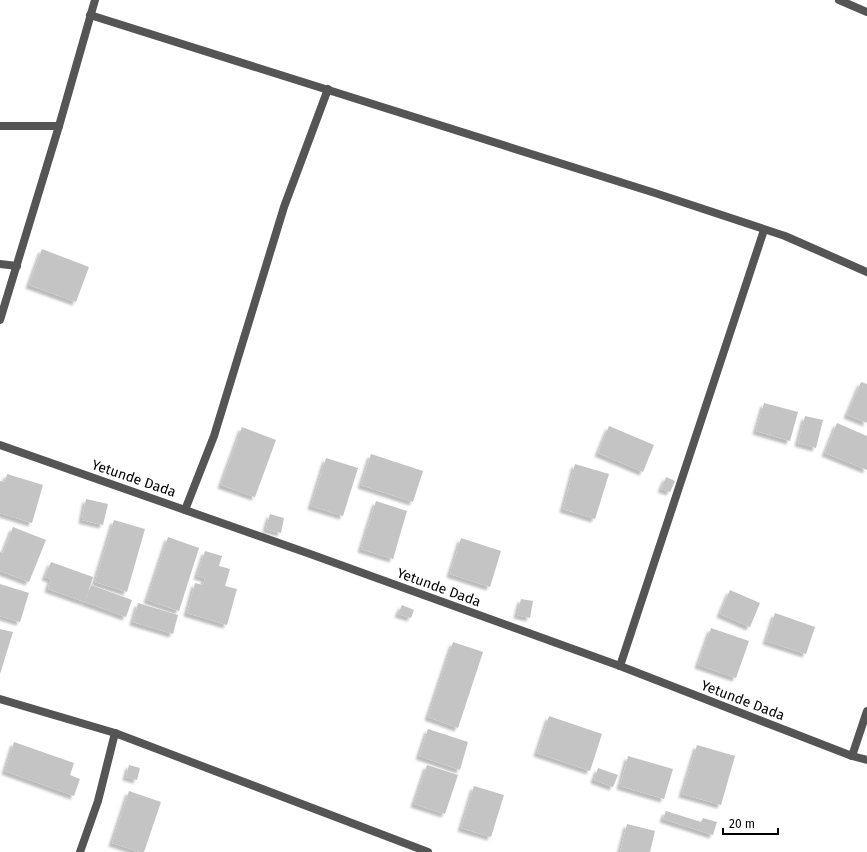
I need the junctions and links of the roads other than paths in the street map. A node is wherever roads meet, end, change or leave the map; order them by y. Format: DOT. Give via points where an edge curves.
graph roads {
  1 [pos="95,0"];
  2 [pos="839,0"];
  3 [pos="867,12"];
  4 [pos="90,15"];
  5 [pos="328,89"];
  6 [pos="0,126"];
  7 [pos="59,126"];
  8 [pos="764,230"];
  9 [pos="0,264"];
  10 [pos="17,266"];
  11 [pos="867,272"];
  12 [pos="0,320"];
  13 [pos="0,444"];
  14 [pos="185,510"];
  15 [pos="620,666"];
  16 [pos="0,699"];
  17 [pos="867,711"];
  18 [pos="115,733"];
  19 [pos="852,756"];
  20 [pos="867,760"];
  21 [pos="80,852"];
  22 [pos="428,852"];
  1 -- 4 [label="street"];
  2 -- 3 [label="street"];
  4 -- 5 [label="street"];
  4 -- 7 [label="street"];
  5 -- 8 [label="street"];
  5 -- 14 [label="street" via="284,207 214,436"];
  6 -- 7 [label="street"];
  7 -- 10 [label="street"];
  8 -- 11 [label="street" via="785,236"];
  8 -- 15 [label="street"];
  9 -- 10 [label="street"];
  10 -- 12 [label="street"];
  13 -- 14 [label="street, Yetunde Dada"];
  14 -- 15 [label="street, Yetunde Dada"];
  15 -- 19 [label="street, Yetunde Dada"];
  16 -- 18 [label="street"];
  17 -- 19 [label="street"];
  18 -- 21 [label="street" via="98,801"];
  18 -- 22 [label="street"];
  19 -- 20 [label="street, Yetunde Dada"];
}
